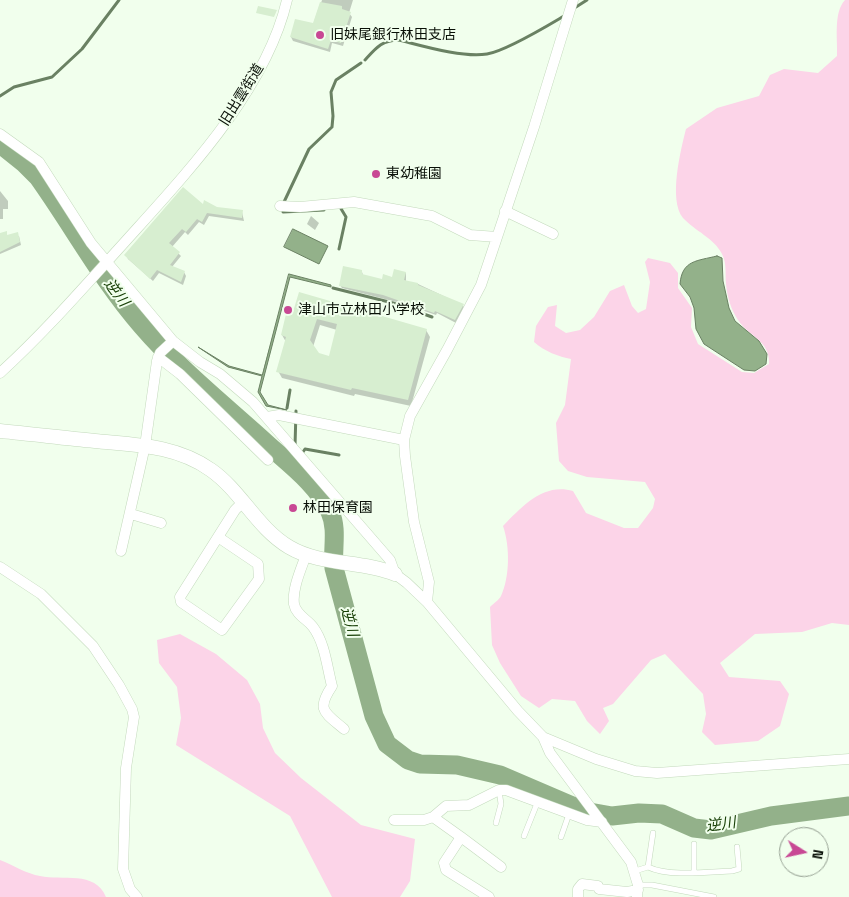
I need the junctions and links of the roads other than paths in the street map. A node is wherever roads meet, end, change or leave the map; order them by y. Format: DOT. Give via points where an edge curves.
graph roads {
  1 [pos="287,0"];
  2 [pos="573,0"];
  3 [pos="0,134"];
  4 [pos="280,206"];
  5 [pos="505,211"];
  6 [pos="553,234"];
  7 [pos="497,237"];
  8 [pos="106,264"];
  9 [pos="164,349"];
  10 [pos="0,373"];
  11 [pos="267,417"];
  12 [pos="0,431"];
  13 [pos="404,440"];
  14 [pos="145,446"];
  15 [pos="268,460"];
  16 [pos="244,501"];
  17 [pos="131,514"];
  18 [pos="162,523"];
  19 [pos="218,537"];
  20 [pos="121,551"];
  21 [pos="313,556"];
  22 [pos="0,567"];
  23 [pos="395,574"];
  24 [pos="427,602"];
  25 [pos="344,729"];
  26 [pos="542,737"];
  27 [pos="849,759"];
  28 [pos="499,790"];
  29 [pos="538,801"];
  30 [pos="569,814"];
  31 [pos="433,817"];
  32 [pos="394,820"];
  33 [pos="601,820"];
  34 [pos="496,823"];
  35 [pos="652,833"];
  36 [pos="524,836"];
  37 [pos="461,837"];
  38 [pos="561,837"];
  39 [pos="694,844"];
  40 [pos="736,847"];
  41 [pos="501,867"];
  42 [pos="648,867"];
  43 [pos="635,871"];
  44 [pos="694,872"];
  45 [pos="638,891"];
  46 [pos="137,897"];
  47 [pos="489,897"];
  48 [pos="578,897"];
  49 [pos="714,897"];
  1 -- 8 [label="street, 旧出雲街道" via="276,36 232,113 180,182"];
  2 -- 5 [label="street"];
  3 -- 8 [label="street" via="39,162"];
  4 -- 7 [label="street" via="354,202 432,216 470,235"];
  5 -- 6 [label="street"];
  5 -- 7 [label="street"];
  7 -- 13 [label="street" via="475,299 413,408"];
  8 -- 9 [label="street"];
  8 -- 10 [label="street, 旧出雲街道" via="41,336"];
  9 -- 11 [label="street" via="236,387"];
  9 -- 14 [label="street"];
  9 -- 15 [label="street" via="180,374"];
  11 -- 13 [label="street" via="279,415"];
  11 -- 23 [label="street" via="390,560"];
  12 -- 14 [label="street"];
  13 -- 24 [label="street" via="414,522 429,582"];
  14 -- 16 [label="street" via="166,449 197,461"];
  14 -- 17 [label="street"];
  16 -- 19 [label="street"];
  16 -- 21 [label="street" via="275,536"];
  17 -- 18 [label="street"];
  17 -- 20 [label="street"];
  19 -- 19 [label="street" via="258,564 259,579 222,630 181,602 180,597"];
  21 -- 23 [label="street"];
  21 -- 25 [label="street" via="294,598 294,606 312,626 323,650 332,686 324,698 324,712"];
  22 -- 46 [label="street" via="40,594 93,646 132,709 134,718 126,768 123,869 130,889"];
  23 -- 24 [label="street"];
  24 -- 26 [label="street"];
  26 -- 27 [label="street" via="596,759 657,773"];
  26 -- 33 [label="street" via="550,753"];
  28 -- 29 [label="street"];
  28 -- 31 [label="street" via="469,805 446,806"];
  28 -- 34 [label="lane" via="501,804"];
  29 -- 30 [label="street"];
  29 -- 36 [label="lane"];
  30 -- 33 [label="street" via="587,820"];
  30 -- 38 [label="lane"];
  31 -- 32 [label="street"];
  31 -- 37 [label="street"];
  33 -- 43 [label="street"];
  35 -- 42 [label="lane"];
  37 -- 41 [label="street"];
  37 -- 47 [label="street" via="444,863 446,870"];
  39 -- 44 [label="lane"];
  40 -- 44 [label="lane" via="738,870"];
  42 -- 43 [label="lane"];
  42 -- 44 [label="lane" via="655,871"];
  43 -- 45 [label="street"];
  45 -- 48 [label="street" via="613,891 582,884"];
  45 -- 49 [label="lane" via="652,885"];
}
